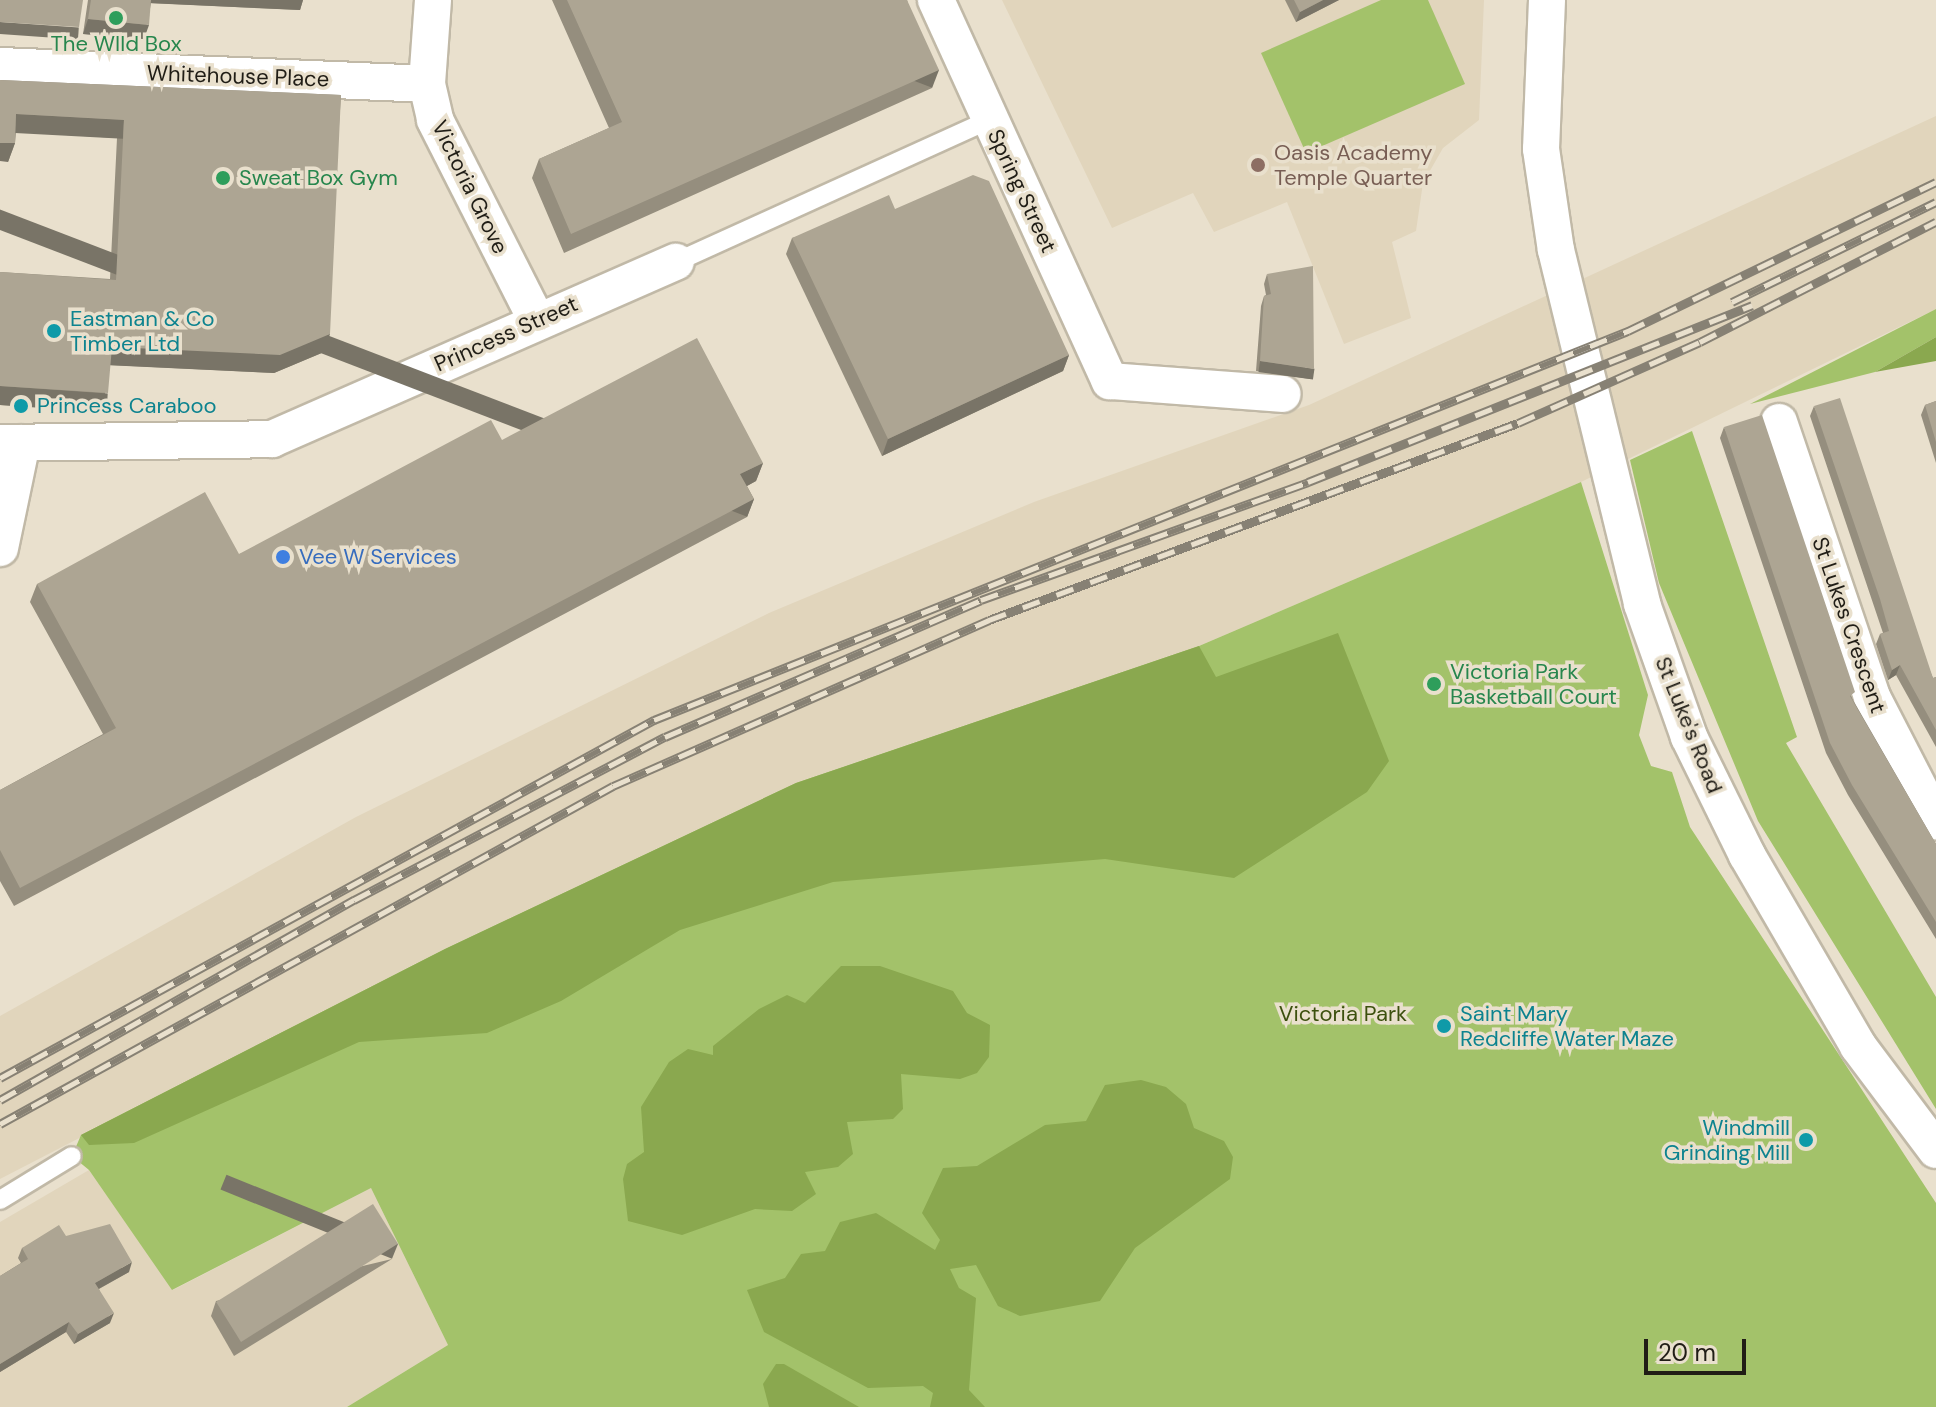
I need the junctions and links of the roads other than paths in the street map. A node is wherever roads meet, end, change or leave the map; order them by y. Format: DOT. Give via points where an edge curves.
graph roads {
  1 [pos="433,0"];
  2 [pos="936,0"];
  3 [pos="1547,0"];
  4 [pos="0,66"];
  5 [pos="427,84"];
  6 [pos="989,120"];
  7 [pos="676,262"];
  8 [pos="536,319"];
  9 [pos="1283,394"];
  10 [pos="1779,422"];
  11 [pos="11,443"];
  12 [pos="0,548"];
  13 [pos="1936,821"];
  14 [pos="1936,1150"];
  15 [pos="72,1156"];
  16 [pos="0,1200"];
  1 -- 5 [label="street, Victoria Grove"];
  2 -- 6 [label="street, Spring Street"];
  3 -- 14 [label="street, St Luke's Road" via="1541,149 1556,250 1642,604 1689,737 1747,855 1858,1046"];
  4 -- 5 [label="street, Whitehouse Place"];
  5 -- 8 [label="street, Victoria Grove" via="435,120"];
  6 -- 7 [label="lane, Princess Street"];
  6 -- 9 [label="street, Spring Street" via="1110,381"];
  7 -- 8 [label="street, Princess Street"];
  8 -- 11 [label="street, Princess Street" via="272,439"];
  10 -- 13 [label="street, St Lukes Crescent" via="1872,697"];
  11 -- 12 [label="street"];
  15 -- 16 [label="lane"];
}
